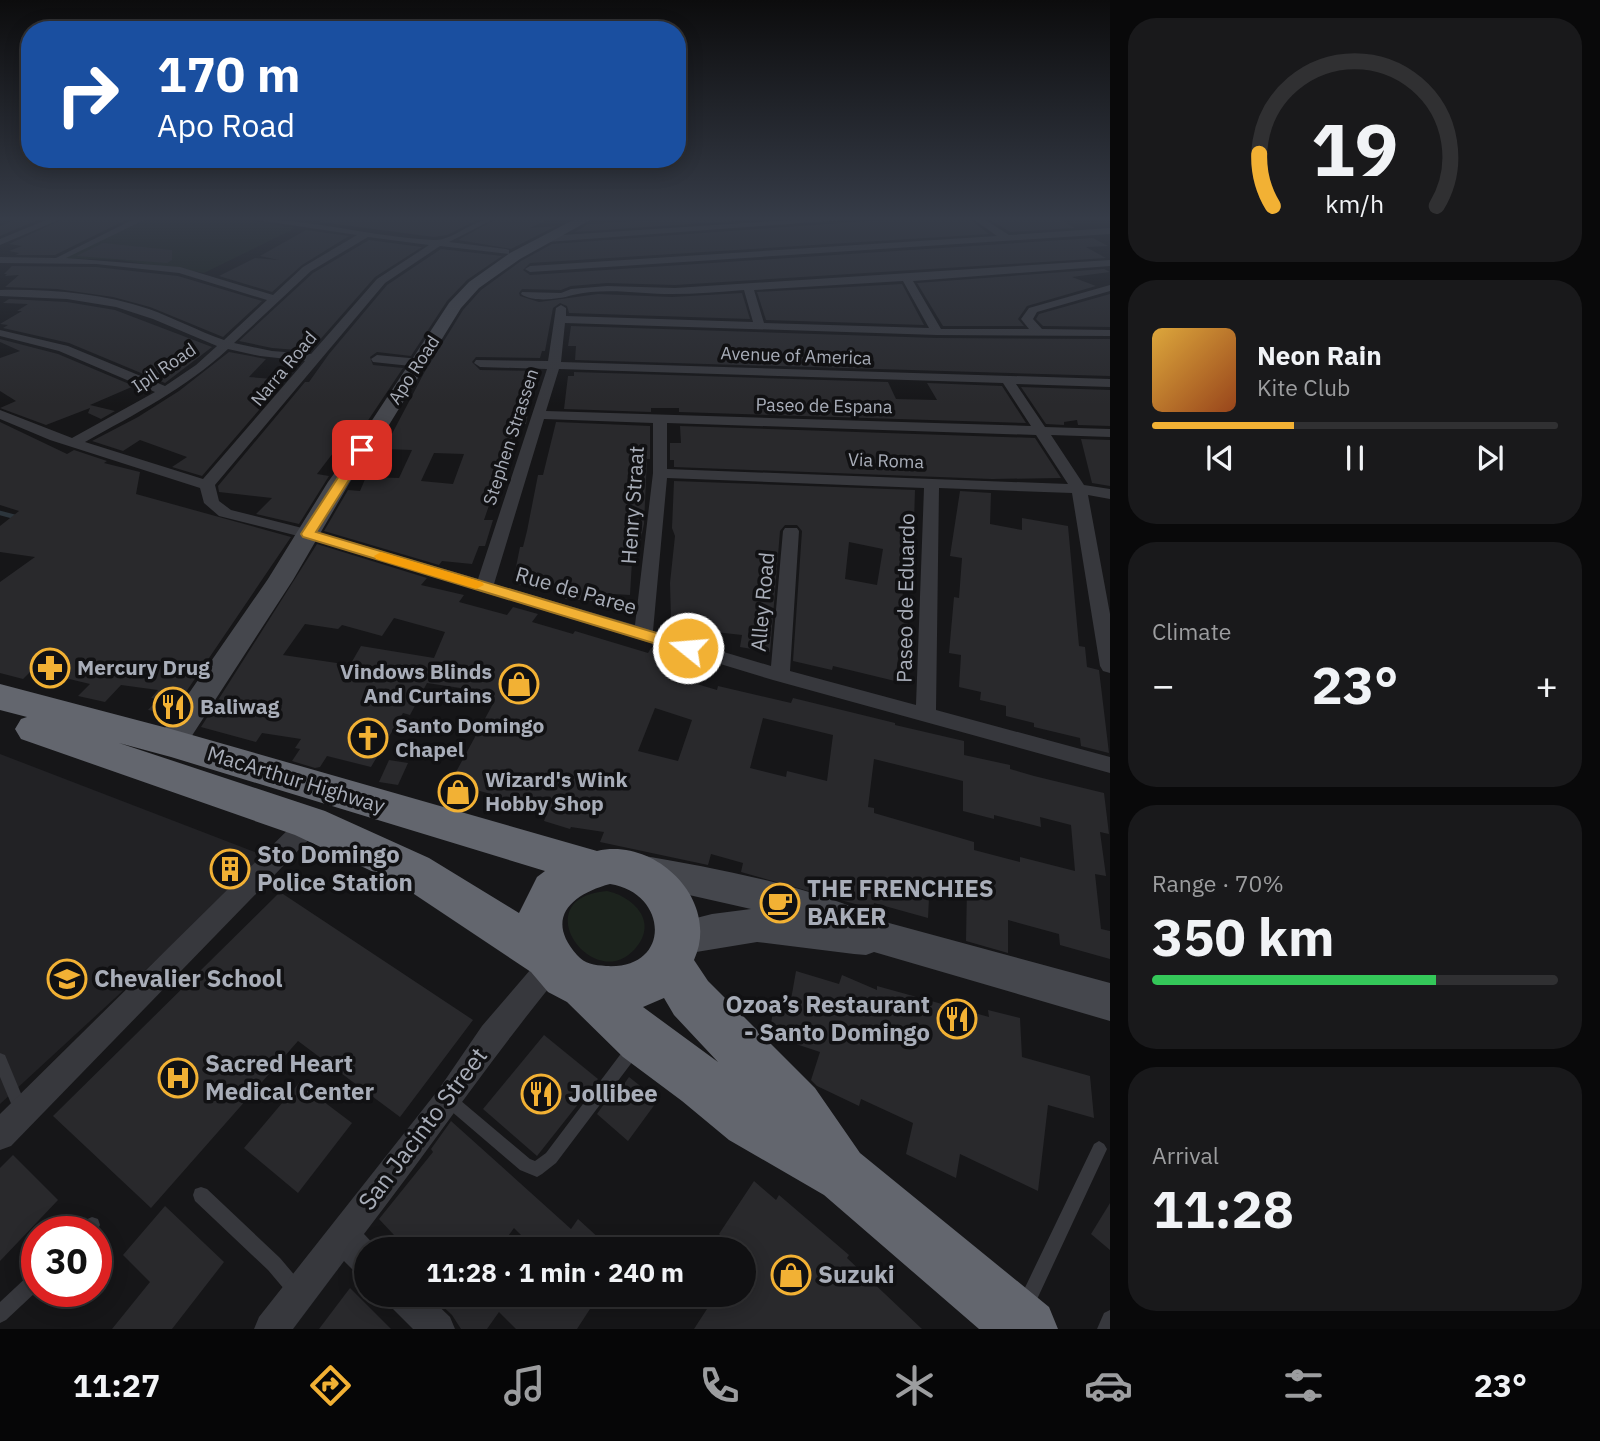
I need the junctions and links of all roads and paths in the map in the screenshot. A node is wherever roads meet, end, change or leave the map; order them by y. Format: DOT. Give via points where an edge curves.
graph roads {
  1 [pos="216,281"];
  2 [pos="295,281"];
  3 [pos="381,281"];
  4 [pos="480,281"];
  5 [pos="853,281"];
  6 [pos="908,281"];
  7 [pos="748,287"];
  8 [pos="1110,288"];
  9 [pos="0,293"];
  10 [pos="526,294"];
  11 [pos="562,296"];
  12 [pos="276,299"];
  13 [pos="561,319"];
  14 [pos="759,325"];
  15 [pos="937,332"];
  16 [pos="1038,332"];
  17 [pos="0,333"];
  18 [pos="1110,333"];
  19 [pos="225,344"];
  20 [pos="317,358"];
  21 [pos="377,359"];
  22 [pos="420,363"];
  23 [pos="480,363"];
  24 [pos="554,365"];
  25 [pos="1009,381"];
  26 [pos="1110,383"];
  27 [pos="166,391"];
  28 [pos="0,414"];
  29 [pos="538,415"];
  30 [pos="660,421"];
  31 [pos="1040,430"];
  32 [pos="1110,433"];
  33 [pos="73,443"];
  34 [pos="660,473"];
  35 [pos="210,481"];
  36 [pos="932,482"];
  37 [pos="1079,489"];
  38 [pos="1110,494"];
  39 [pos="791,531"];
  40 [pos="308,534"];
  41 [pos="484,587"];
  42 [pos="643,634"];
  43 [pos="1110,666"];
  44 [pos="780,676"];
  45 [pos="0,697"];
  46 [pos="926,715"];
  47 [pos="0,719"];
  48 [pos="171,743"];
  49 [pos="1110,765"];
  50 [pos="310,822"];
  51 [pos="610,868"];
  52 [pos="882,938"];
  53 [pos="674,950"];
  54 [pos="561,969"];
  55 [pos="1110,1002"];
  56 [pos="641,1039"];
  57 [pos="0,1060"];
  58 [pos="449,1099"];
  59 [pos="22,1113"];
  60 [pos="0,1135"];
  61 [pos="1099,1149"];
  62 [pos="844,1175"];
  63 [pos="201,1195"];
  64 [pos="343,1236"];
  65 [pos="354,1247"];
  66 [pos="299,1293"];
  67 [pos="21,1294"];
  68 [pos="415,1307"];
  69 [pos="0,1314"];
  70 [pos="1110,1319"];
  71 [pos="1023,1325"];
  72 [pos="271,1329"];
  73 [pos="438,1329"];
  74 [pos="1106,1329"];
  1 -- 12 [label="street"];
  2 -- 12 [label="street, Ipil Road"];
  3 -- 20 [label="street, Narra Road"];
  4 -- 22 [label="street, Apo Road" via="455,306"];
  5 -- 7 [label="street"];
  6 -- 15 [label="street"];
  7 -- 11 [label="street" via="596,289"];
  7 -- 14 [label="street"];
  8 -- 16 [label="street" via="1033,310 1027,319"];
  9 -- 19 [label="street" via="71,296 134,308"];
  10 -- 11 [label="street"];
  11 -- 13 [label="street, Stephen Strassen"];
  12 -- 19 [label="street, Ipil Road"];
  13 -- 14 [label="street"];
  13 -- 24 [label="street, Stephen Strassen"];
  14 -- 15 [label="street"];
  15 -- 16 [label="street"];
  16 -- 18 [label="street"];
  17 -- 27 [label="street" via="37,340"];
  19 -- 20 [label="street" via="265,354"];
  19 -- 27 [label="street, Ipil Road"];
  20 -- 35 [label="street, Narra Road"];
  21 -- 22 [label="street"];
  22 -- 40 [label="street, Apo Road"];
  23 -- 24 [label="street, Avenue of America"];
  24 -- 25 [label="street, Avenue of America"];
  24 -- 29 [label="street, Stephen Strassen"];
  25 -- 26 [label="street, Avenue of America"];
  25 -- 31 [label="street"];
  27 -- 33 [label="street, Ipil Road"];
  28 -- 33 [label="street"];
  29 -- 30 [label="street, Paseo de Espana"];
  29 -- 41 [label="street, Stephen Strassen"];
  30 -- 31 [label="street, Paseo de Espana"];
  30 -- 34 [label="street, Henry Straat"];
  31 -- 32 [label="street, Paseo de Espana"];
  31 -- 37 [label="street"];
  33 -- 35 [label="street"];
  34 -- 36 [label="street, Via Roma"];
  34 -- 42 [label="street, Henry Straat"];
  35 -- 40 [label="street, Rue de Paree" via="212,503 225,513"];
  36 -- 37 [label="street, Via Roma"];
  36 -- 46 [label="street, Paseo de Eduardo"];
  37 -- 38 [label="street, Via Roma"];
  37 -- 43 [label="street"];
  39 -- 44 [label="street, Alley Road"];
  40 -- 41 [label="street, Rue de Paree"];
  40 -- 48 [label="street, Apo Road"];
  41 -- 42 [label="street, Rue de Paree"];
  42 -- 44 [label="street, Rue de Paree"];
  44 -- 46 [label="street, Rue de Paree"];
  45 -- 48 [label="highway, MacArthur Highway"];
  46 -- 49 [label="street, Rue de Paree"];
  47 -- 50 [label="highway, MacArthur Highway"];
  48 -- 51 [label="highway, MacArthur Highway"];
  50 -- 54 [label="highway, MacArthur Highway" via="414,871"];
  50 -- 59 [label="street"];
  51 -- 52 [label="street" via="698,881 810,908"];
  51 -- 53 [label="highway" via="654,882 668,896 675,910"];
  51 -- 54 [label="highway" via="572,874 547,896 539,923 541,943"];
  52 -- 53 [label="street" via="769,926 727,928"];
  52 -- 55 [label="street"];
  53 -- 54 [label="highway" via="660,974 632,988 611,991"];
  53 -- 62 [label="highway, MacArthur Highway" via="691,998 796,1108"];
  54 -- 56 [label="highway, MacArthur Highway"];
  54 -- 58 [label="street, San Jacinto Street" via="492,1037"];
  56 -- 58 [label="lane" via="551,1158 537,1169 525,1165"];
  56 -- 62 [label="highway, MacArthur Highway" via="748,1121"];
  57 -- 59 [label="lane"];
  58 -- 64 [label="street, San Jacinto Street"];
  59 -- 60 [label="street"];
  61 -- 71 [label="lane"];
  62 -- 71 [label="highway, MacArthur Highway"];
  63 -- 66 [label="lane"];
  64 -- 65 [label="street"];
  64 -- 66 [label="street, San Jacinto Street"];
  66 -- 72 [label="street, San Jacinto Street"];
  67 -- 69 [label="lane"];
  68 -- 73 [label="street"];
  70 -- 74 [label="lane"];
}
